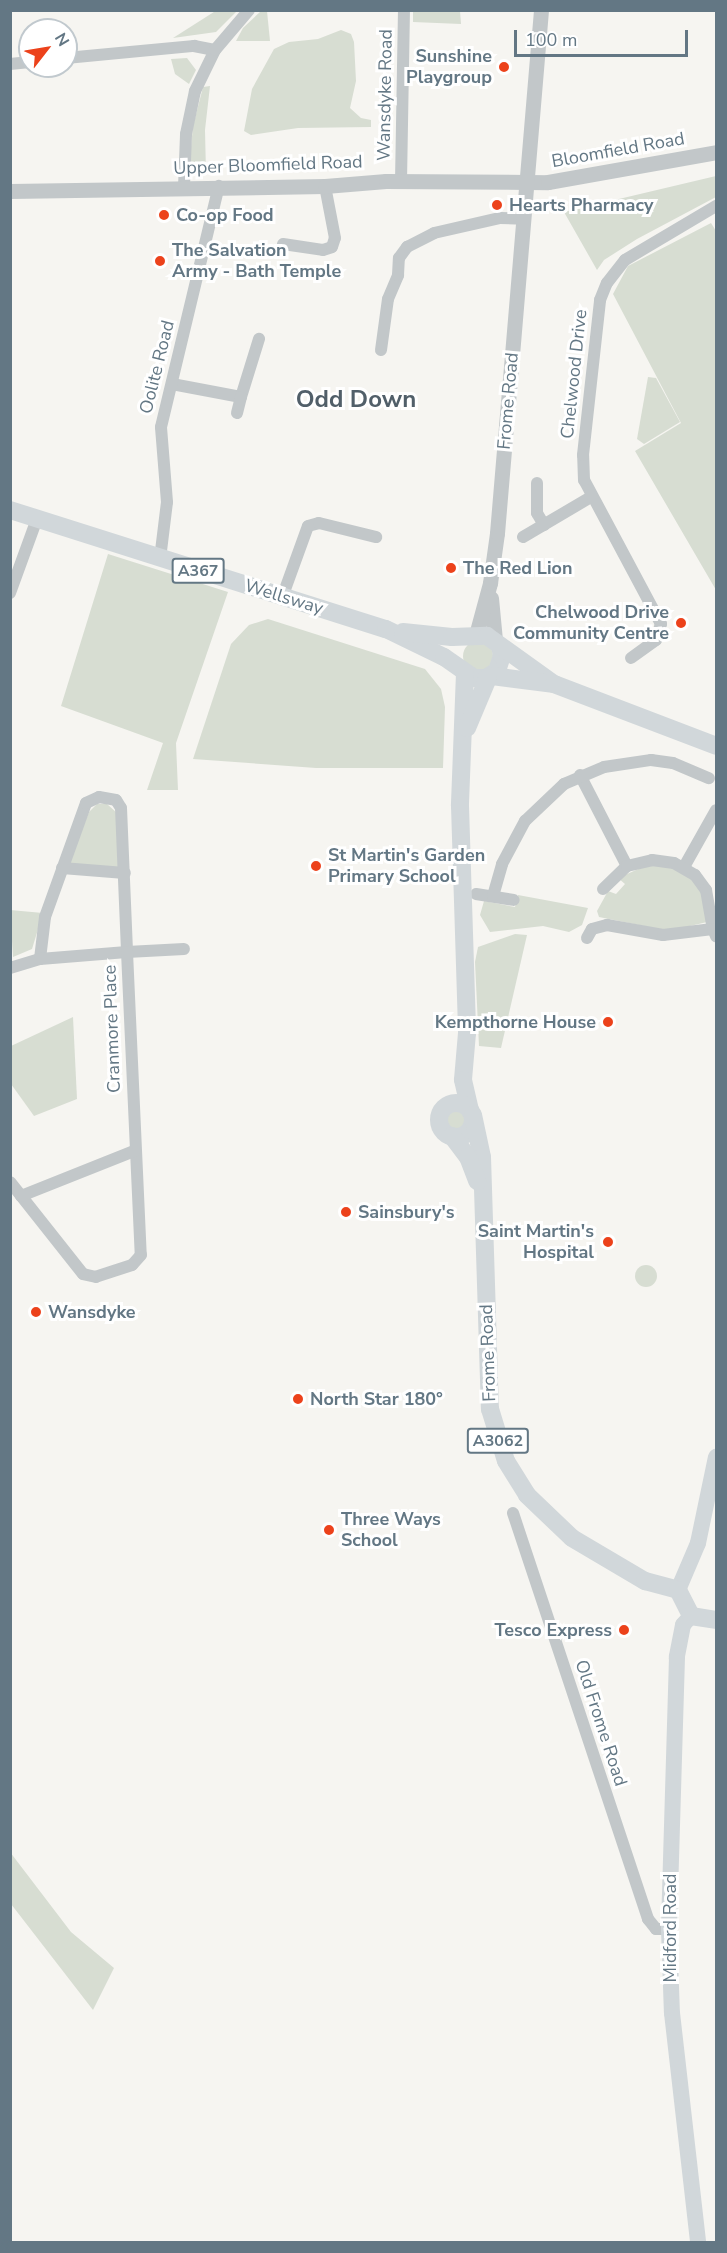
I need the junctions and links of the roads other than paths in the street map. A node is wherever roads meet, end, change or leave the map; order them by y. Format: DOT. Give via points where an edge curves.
graph roads {
  1 [pos="249,10"];
  2 [pos="404,10"];
  3 [pos="541,10"];
  4 [pos="215,50"];
  5 [pos="78,57"];
  6 [pos="717,152"];
  7 [pos="401,181"];
  8 [pos="527,183"];
  9 [pos="219,186"];
  10 [pos="325,186"];
  11 [pos="184,187"];
  12 [pos="10,191"];
  13 [pos="717,206"];
  14 [pos="523,219"];
  15 [pos="283,244"];
  16 [pos="259,339"];
  17 [pos="381,350"];
  18 [pos="172,384"];
  19 [pos="241,398"];
  20 [pos="237,413"];
  21 [pos="537,483"];
  22 [pos="591,497"];
  23 [pos="10,510"];
  24 [pos="37,519"];
  25 [pos="544,525"];
  26 [pos="376,537"];
  27 [pos="523,537"];
  28 [pos="159,559"];
  29 [pos="490,583"];
  30 [pos="10,593"];
  31 [pos="283,595"];
  32 [pos="386,629"];
  33 [pos="472,636"];
  34 [pos="497,643"];
  35 [pos="631,658"];
  36 [pos="463,671"];
  37 [pos="490,677"];
  38 [pos="554,684"];
  39 [pos="463,739"];
  40 [pos="717,746"];
  41 [pos="580,775"];
  42 [pos="709,778"];
  43 [pos="717,810"];
  44 [pos="627,866"];
  45 [pos="684,867"];
  46 [pos="62,868"];
  47 [pos="124,873"];
  48 [pos="603,889"];
  49 [pos="476,894"];
  50 [pos="493,896"];
  51 [pos="514,900"];
  52 [pos="715,933"];
  53 [pos="587,938"];
  54 [pos="184,949"];
  55 [pos="126,952"];
  56 [pos="40,959"];
  57 [pos="10,968"];
  58 [pos="467,1043"];
  59 [pos="447,1106"];
  60 [pos="472,1113"];
  61 [pos="452,1136"];
  62 [pos="134,1151"];
  63 [pos="10,1182"];
  64 [pos="21,1196"];
  65 [pos="482,1200"];
  66 [pos="717,1457"];
  67 [pos="513,1513"];
  68 [pos="678,1590"];
  69 [pos="691,1616"];
  70 [pos="717,1620"];
  71 [pos="669,1929"];
  72 [pos="698,2242"];
  1 -- 4 [label="street"];
  2 -- 7 [label="street, Wansdyke Road"];
  3 -- 8 [label="street, Frome Road"];
  4 -- 5 [label="street" via="194,46"];
  4 -- 11 [label="street" via="189,113"];
  6 -- 8 [label="street, Bloomfield Road" via="583,177"];
  7 -- 8 [label="street, Upper Bloomfield Road"];
  7 -- 10 [label="street, Upper Bloomfield Road"];
  8 -- 14 [label="street, Frome Road"];
  9 -- 10 [label="street, Upper Bloomfield Road"];
  9 -- 11 [label="street, Upper Bloomfield Road"];
  9 -- 18 [label="street, Oolite Road"];
  10 -- 15 [label="street" via="335,237 332,247 323,250"];
  11 -- 12 [label="street, Upper Bloomfield Road"];
  13 -- 22 [label="street, Chelwood Drive" via="641,248 618,268 603,292 582,468"];
  14 -- 17 [label="street" via="500,218 434,233 407,247 399,258 398,275 388,298"];
  14 -- 29 [label="street, Frome Road"];
  16 -- 19 [label="street"];
  18 -- 19 [label="street"];
  18 -- 28 [label="street, Oolite Road" via="161,427 167,502"];
  19 -- 20 [label="street"];
  21 -- 25 [label="street" via="537,513"];
  22 -- 25 [label="street"];
  22 -- 35 [label="street, Chelwood Drive" via="661,624 656,640"];
  23 -- 24 [label="main road, Wellsway / A367"];
  24 -- 28 [label="main road, Wellsway / A367"];
  24 -- 30 [label="street"];
  25 -- 27 [label="street"];
  26 -- 31 [label="street" via="319,523 308,526"];
  28 -- 31 [label="main road, Wellsway / A367"];
  29 -- 33 [label="street, Frome Road"];
  29 -- 34 [label="street, Frome Road"];
  31 -- 32 [label="main road, Wellsway / A367"];
  32 -- 33 [label="main road, Wellsway / A367"];
  32 -- 36 [label="main road, Wellsway / A367"];
  33 -- 34 [label="main road, Wellsway"];
  33 -- 36 [label="main road" via="458,654"];
  34 -- 37 [label="main road" via="501,665"];
  34 -- 38 [label="main road, Wellsway"];
  36 -- 37 [label="main road, Wellsway" via="474,678"];
  36 -- 39 [label="main road, Frome Road / A3062"];
  37 -- 38 [label="main road, Wellsway"];
  37 -- 39 [label="main road, Frome Road / A3062"];
  38 -- 40 [label="main road, Wellsway"];
  39 -- 58 [label="main road, Frome Road / A3062" via="460,806"];
  41 -- 42 [label="street" via="603,767 651,760 673,763"];
  41 -- 44 [label="street"];
  41 -- 50 [label="street" via="550,795 525,820 502,864"];
  43 -- 45 [label="street"];
  44 -- 45 [label="street" via="652,860"];
  44 -- 48 [label="street"];
  45 -- 52 [label="street" via="706,890"];
  46 -- 47 [label="street"];
  46 -- 47 [label="street" via="86,803 109,797 121,808"];
  46 -- 56 [label="street" via="45,917"];
  47 -- 55 [label="street"];
  49 -- 50 [label="street"];
  50 -- 51 [label="street"];
  52 -- 53 [label="street" via="670,935 607,925 592,930"];
  54 -- 55 [label="street"];
  55 -- 56 [label="street, Cranmore Place"];
  55 -- 62 [label="street, Cranmore Place"];
  56 -- 57 [label="street, Cranmore Place"];
  58 -- 59 [label="main road, Frome Road / A3062"];
  58 -- 60 [label="main road, Frome Road / A3062" via="464,1087"];
  59 -- 60 [label="main road" via="462,1104"];
  59 -- 61 [label="main road, Frome Road" via="439,1120 443,1130"];
  60 -- 61 [label="main road" via="470,1130 462,1136"];
  60 -- 65 [label="main road, Frome Road / A3062" via="482,1157"];
  61 -- 65 [label="main road, Frome Road / A3062" via="471,1163"];
  62 -- 64 [label="street"];
  62 -- 64 [label="street, Cranmore Place" via="142,1248 132,1265 96,1277 83,1274"];
  63 -- 64 [label="street, Cranmore Place"];
  65 -- 68 [label="main road, Frome Road / A3062" via="490,1409 506,1461 527,1495 572,1538 645,1581"];
  66 -- 68 [label="main road" via="698,1543"];
  67 -- 71 [label="street, Old Frome Road" via="648,1919 656,1929"];
  68 -- 69 [label="main road"];
  69 -- 70 [label="main road"];
  69 -- 71 [label="main road, Midford Road" via="683,1625 677,1657"];
  71 -- 72 [label="main road, Midford Road" via="672,2013"];
}
